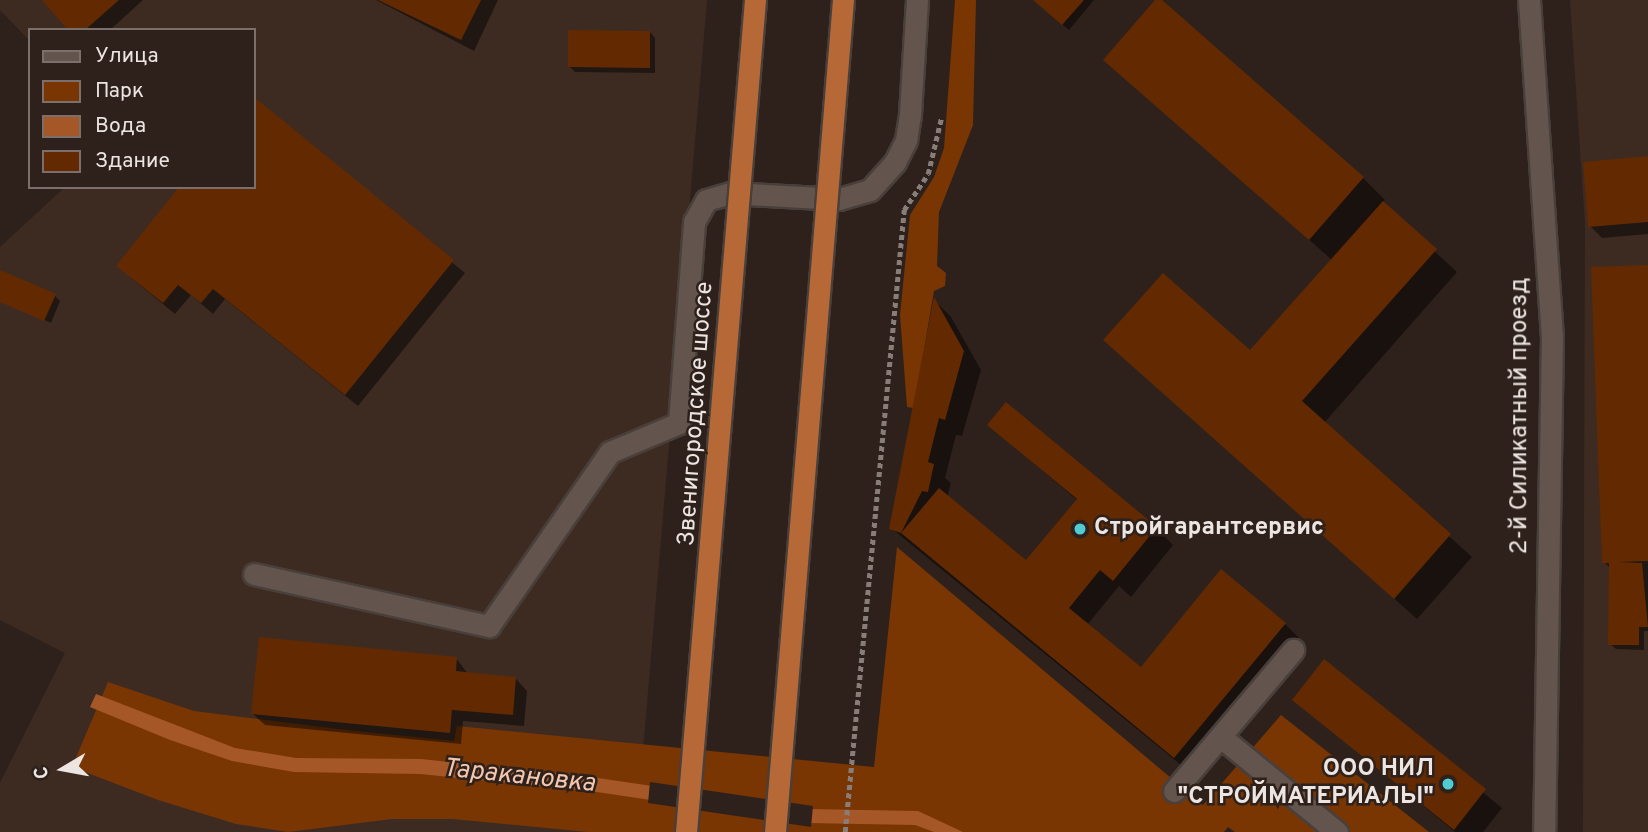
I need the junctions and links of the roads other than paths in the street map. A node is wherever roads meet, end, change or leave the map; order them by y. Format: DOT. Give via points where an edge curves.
graph roads {
  1 [pos="755,0"];
  2 [pos="843,0"];
  3 [pos="917,0"];
  4 [pos="1529,0"];
  5 [pos="254,574"];
  6 [pos="1293,650"];
  7 [pos="1221,737"];
  8 [pos="1174,791"];
  9 [pos="686,832"];
  10 [pos="775,832"];
  11 [pos="1337,832"];
  12 [pos="1544,832"];
  1 -- 9 [label="main road, Звенигородское шоссе, bridge"];
  2 -- 10 [label="main road, bridge"];
  3 -- 5 [label="street" via="910,114 906,140 895,162 870,190 839,199 730,193 706,200 694,222 679,423 610,452 489,626"];
  4 -- 12 [label="street, 2-й Силикатный проезд" via="1552,335"];
  6 -- 7 [label="street"];
  7 -- 8 [label="street"];
  7 -- 11 [label="street"];
}
